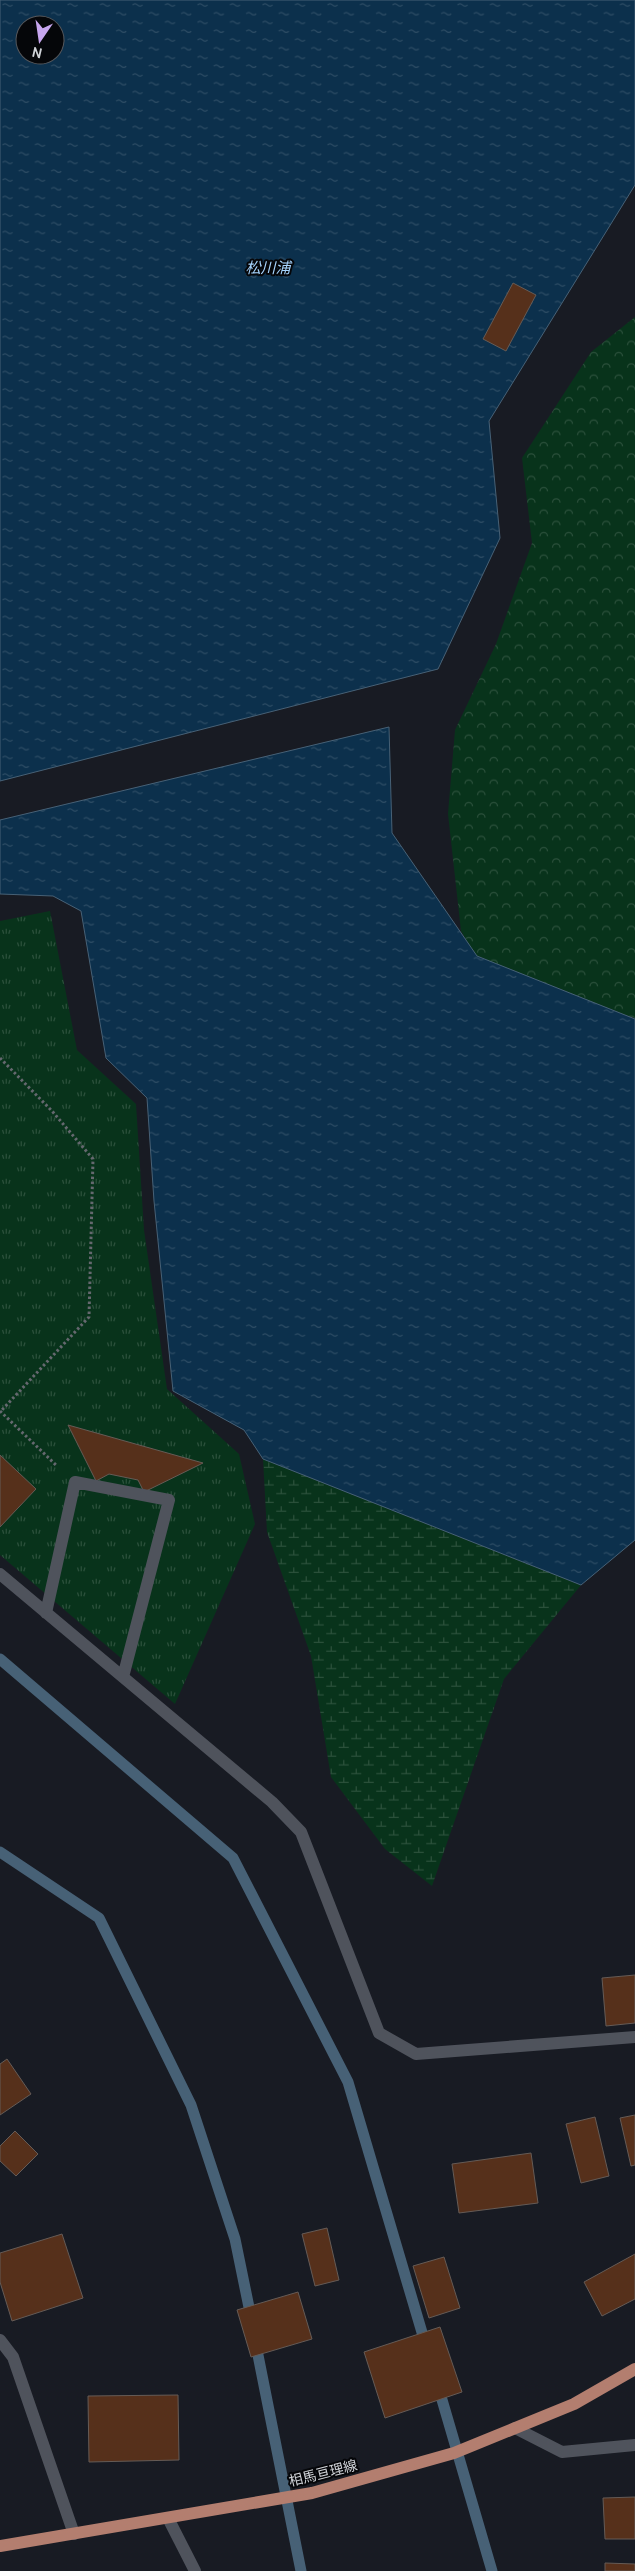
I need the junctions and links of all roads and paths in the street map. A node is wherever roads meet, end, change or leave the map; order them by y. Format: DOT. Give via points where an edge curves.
graph roads {
  1 [pos="0,1058"];
  2 [pos="0,1411"];
  3 [pos="74,1482"];
  4 [pos="0,1574"];
  5 [pos="46,1613"];
  6 [pos="123,1678"];
  7 [pos="635,2037"];
  8 [pos="0,2340"];
  9 [pos="635,2369"];
  10 [pos="514,2428"];
  11 [pos="635,2445"];
  12 [pos="168,2518"];
  13 [pos="74,2534"];
  14 [pos="0,2546"];
  15 [pos="195,2571"];
  1 -- 2 [label="path" via="94,1159 89,1318"];
  2 -- 3 [label="path"];
  3 -- 5 [label="street"];
  3 -- 6 [label="street" via="169,1500"];
  4 -- 5 [label="street"];
  5 -- 6 [label="street"];
  6 -- 7 [label="street" via="272,1802 301,1832 379,2033 416,2054"];
  8 -- 13 [label="street" via="13,2356"];
  9 -- 10 [label="main road, 相馬亘理線" via="574,2404"];
  10 -- 11 [label="street" via="562,2452"];
  10 -- 12 [label="main road, 相馬亘理線" via="454,2453 312,2493"];
  12 -- 13 [label="main road, 相馬亘理線"];
  12 -- 15 [label="street"];
  13 -- 14 [label="main road, 相馬亘理線"];
}
